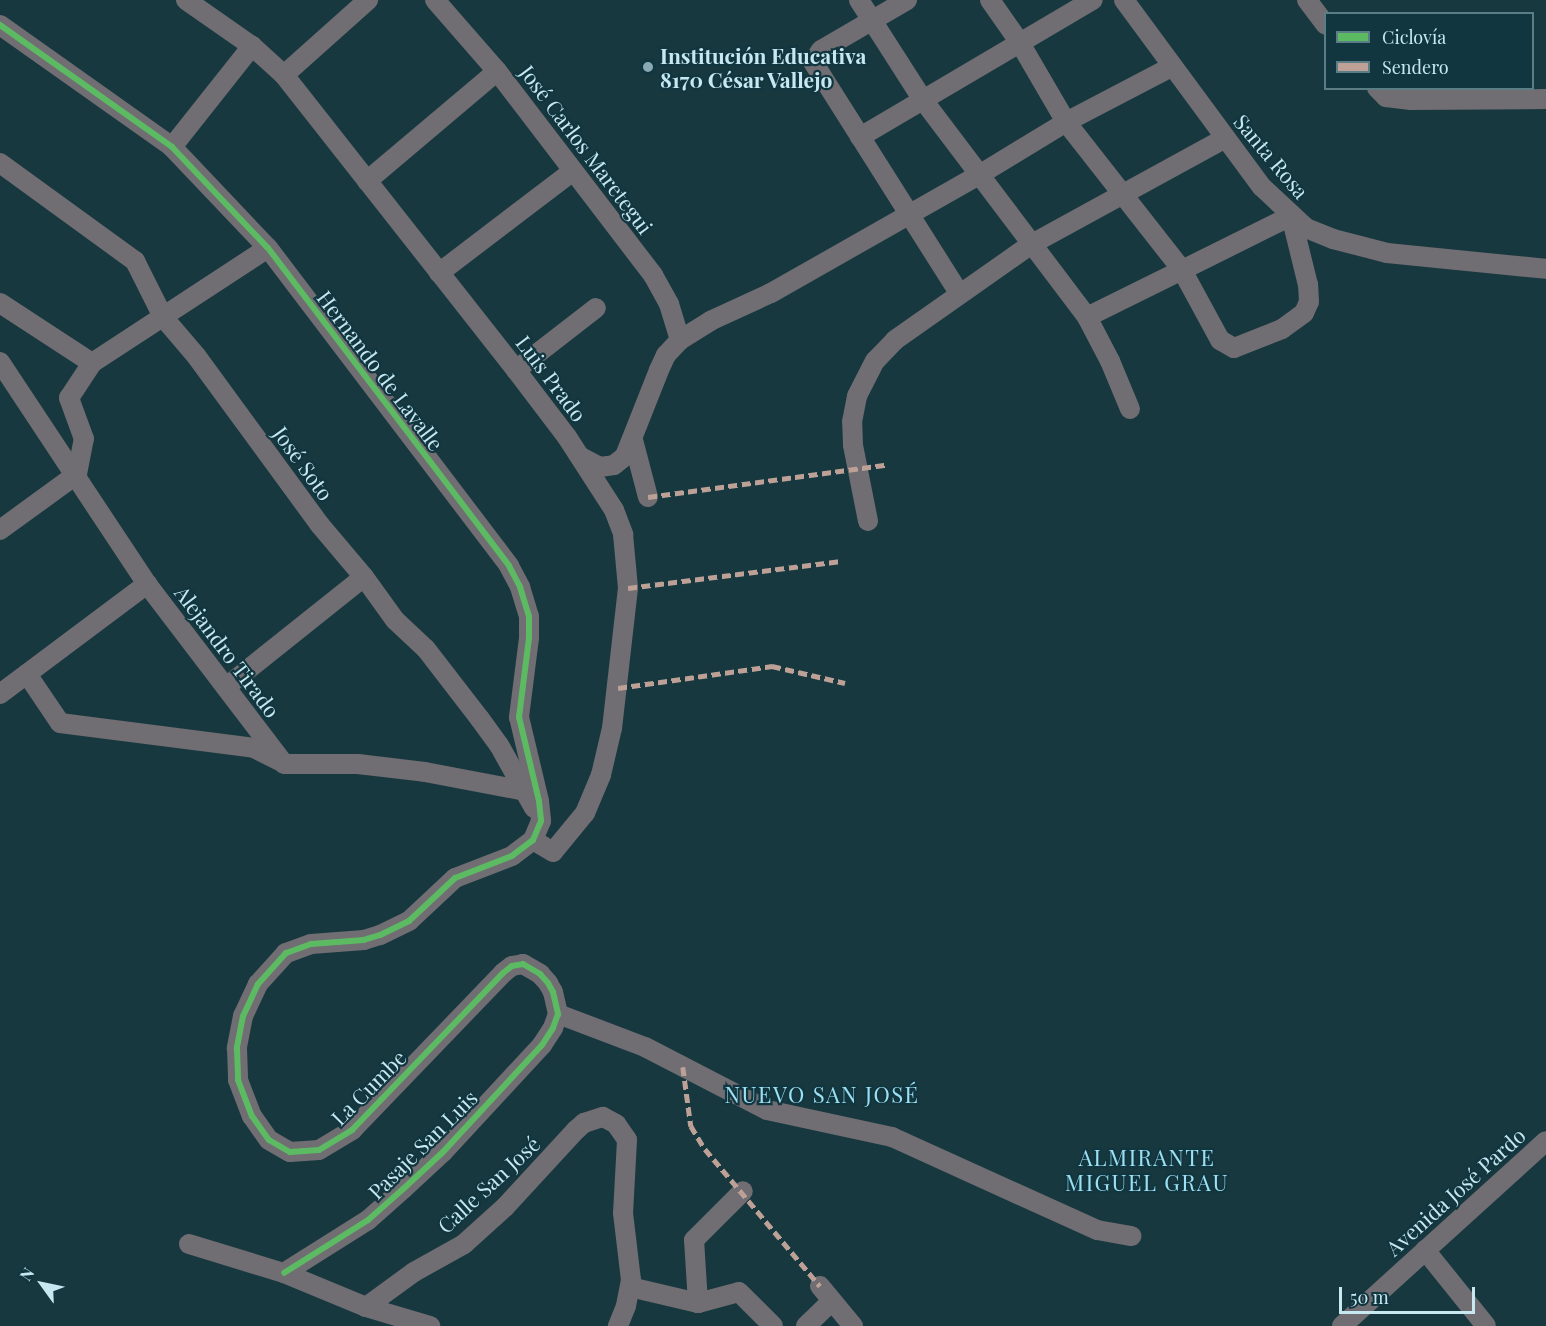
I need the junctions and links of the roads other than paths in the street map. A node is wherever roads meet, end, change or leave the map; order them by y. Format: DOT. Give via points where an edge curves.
graph roads {
  1 [pos="186,0"];
  2 [pos="368,0"];
  3 [pos="435,0"];
  4 [pos="859,0"];
  5 [pos="907,0"];
  6 [pos="990,0"];
  7 [pos="1093,0"];
  8 [pos="1124,0"];
  9 [pos="1307,0"];
  10 [pos="209,7"];
  11 [pos="873,21"];
  12 [pos="1324,22"];
  13 [pos="0,25"];
  14 [pos="1020,43"];
  15 [pos="252,46"];
  16 [pos="1172,67"];
  17 [pos="497,71"];
  18 [pos="284,75"];
  19 [pos="1379,90"];
  20 [pos="1546,99"];
  21 [pos="923,100"];
  22 [pos="1066,122"];
  23 [pos="860,137"];
  24 [pos="1224,139"];
  25 [pos="172,147"];
  26 [pos="0,163"];
  27 [pos="573,171"];
  28 [pos="979,175"];
  29 [pos="367,181"];
  30 [pos="1122,194"];
  31 [pos="909,214"];
  32 [pos="1291,216"];
  33 [pos="1030,245"];
  34 [pos="268,248"];
  35 [pos="1546,269"];
  36 [pos="1182,270"];
  37 [pos="439,273"];
  38 [pos="959,293"];
  39 [pos="0,303"];
  40 [pos="596,308"];
  41 [pos="163,317"];
  42 [pos="1087,317"];
  43 [pos="680,340"];
  44 [pos="0,363"];
  45 [pos="92,363"];
  46 [pos="516,370"];
  47 [pos="1130,409"];
  48 [pos="633,440"];
  49 [pos="578,455"];
  50 [pos="76,474"];
  51 [pos="648,497"];
  52 [pos="868,521"];
  53 [pos="0,530"];
  54 [pos="364,577"];
  55 [pos="147,584"];
  56 [pos="27,674"];
  57 [pos="225,687"];
  58 [pos="0,693"];
  59 [pos="284,764"];
  60 [pos="526,791"];
  61 [pos="541,821"];
  62 [pos="533,840"];
  63 [pos="558,1014"];
  64 [pos="1546,1141"];
  65 [pos="743,1191"];
  66 [pos="1131,1236"];
  67 [pos="189,1244"];
  68 [pos="1425,1250"];
  69 [pos="284,1273"];
  70 [pos="630,1287"];
  71 [pos="698,1303"];
  72 [pos="366,1307"];
  73 [pos="430,1326"];
  74 [pos="618,1326"];
  75 [pos="773,1326"];
  76 [pos="806,1326"];
  77 [pos="854,1326"];
  78 [pos="1342,1326"];
  79 [pos="1486,1326"];
  1 -- 10 [label="street, Luis Prado"];
  2 -- 18 [label="street"];
  3 -- 17 [label="street, José Carlos Maretegui"];
  4 -- 11 [label="street"];
  5 -- 11 [label="street"];
  6 -- 14 [label="street"];
  7 -- 14 [label="street"];
  8 -- 16 [label="street, Santa Rosa"];
  9 -- 12 [label="street"];
  10 -- 15 [label="street, Luis Prado"];
  11 -- 21 [label="street"];
  11 -- 23 [label="street" via="821,50 813,62"];
  13 -- 25 [label="street, Hernando de Lavalle"];
  14 -- 21 [label="street"];
  14 -- 22 [label="street"];
  15 -- 18 [label="street, Luis Prado"];
  15 -- 25 [label="street"];
  16 -- 22 [label="street"];
  16 -- 24 [label="street, Santa Rosa"];
  17 -- 27 [label="street, José Carlos Maretegui"];
  17 -- 29 [label="street"];
  18 -- 29 [label="street, Luis Prado"];
  19 -- 20 [label="street" via="1386,97 1411,100"];
  21 -- 23 [label="street"];
  21 -- 28 [label="street"];
  22 -- 28 [label="street"];
  22 -- 30 [label="street"];
  23 -- 31 [label="street"];
  24 -- 30 [label="street"];
  24 -- 32 [label="street, Santa Rosa"];
  25 -- 34 [label="street, Hernando de Lavalle"];
  26 -- 41 [label="street, José Soto" via="135,261"];
  27 -- 37 [label="street"];
  27 -- 43 [label="street, José Carlos Maretegui" via="653,275 669,304"];
  28 -- 31 [label="street"];
  28 -- 33 [label="street"];
  29 -- 37 [label="street, Luis Prado"];
  30 -- 33 [label="street"];
  30 -- 36 [label="street"];
  31 -- 38 [label="street"];
  31 -- 43 [label="street"];
  32 -- 35 [label="street, Santa Rosa" via="1320,235 1387,253"];
  32 -- 36 [label="street"];
  32 -- 36 [label="street" via="1309,302 1305,313 1282,329 1234,348 1220,340"];
  33 -- 38 [label="street"];
  33 -- 42 [label="street"];
  34 -- 41 [label="street"];
  34 -- 61 [label="street, Hernando de Lavalle" via="509,566 520,586 529,616 529,638 519,717 537,784"];
  36 -- 42 [label="street"];
  37 -- 46 [label="street, Luis Prado"];
  38 -- 52 [label="street" via="895,340 875,361 857,396 853,446"];
  39 -- 45 [label="street"];
  40 -- 46 [label="street"];
  41 -- 45 [label="street"];
  41 -- 54 [label="street, José Soto" via="294,492"];
  42 -- 47 [label="street"];
  43 -- 48 [label="street" via="666,355"];
  44 -- 50 [label="street, Alejandro Tirado"];
  45 -- 50 [label="street" via="69,398 84,439"];
  46 -- 49 [label="street, Luis Prado"];
  48 -- 49 [label="street" via="625,456 614,465 600,467"];
  48 -- 51 [label="street"];
  49 -- 62 [label="street, Luis Prado" via="614,510 623,534 628,588 624,637 612,728 601,775 585,813 553,852"];
  50 -- 53 [label="street"];
  50 -- 55 [label="street, Alejandro Tirado"];
  54 -- 57 [label="street"];
  54 -- 60 [label="street, José Soto" via="395,620 426,649 480,719"];
  55 -- 56 [label="street"];
  55 -- 57 [label="street, Alejandro Tirado"];
  56 -- 58 [label="street"];
  56 -- 59 [label="street" via="60,723 254,748"];
  57 -- 59 [label="street, Alejandro Tirado"];
  59 -- 60 [label="street" via="358,764"];
  60 -- 61 [label="street, José Soto"];
  61 -- 62 [label="street, Hernando de Lavalle"];
  62 -- 63 [label="street, La Cumbe" via="512,856 455,878 409,921 380,935 311,944 286,953 258,984 243,1016 237,1048 238,1080 252,1116 269,1140 290,1152 319,1150 352,1130 512,966 523,964 540,974 553,992"];
  63 -- 66 [label="street" via="645,1047 768,1110 892,1137 1097,1230"];
  63 -- 69 [label="street, Pasaje San Luis" via="542,1045 443,1152 368,1220"];
  64 -- 68 [label="street, Avenida José Pardo"];
  65 -- 71 [label="street" via="694,1240"];
  67 -- 69 [label="street"];
  68 -- 78 [label="street, Avenida José Pardo"];
  68 -- 79 [label="street"];
  69 -- 72 [label="street"];
  70 -- 71 [label="street"];
  70 -- 72 [label="street, Calle San José" via="623,1213 627,1140 616,1124 595,1118 584,1124 464,1244 414,1272"];
  70 -- 74 [label="street"];
  71 -- 75 [label="street" via="740,1292"];
  72 -- 73 [label="street"];
  76 -- 77 [label="street" via="826,1293"];
}
